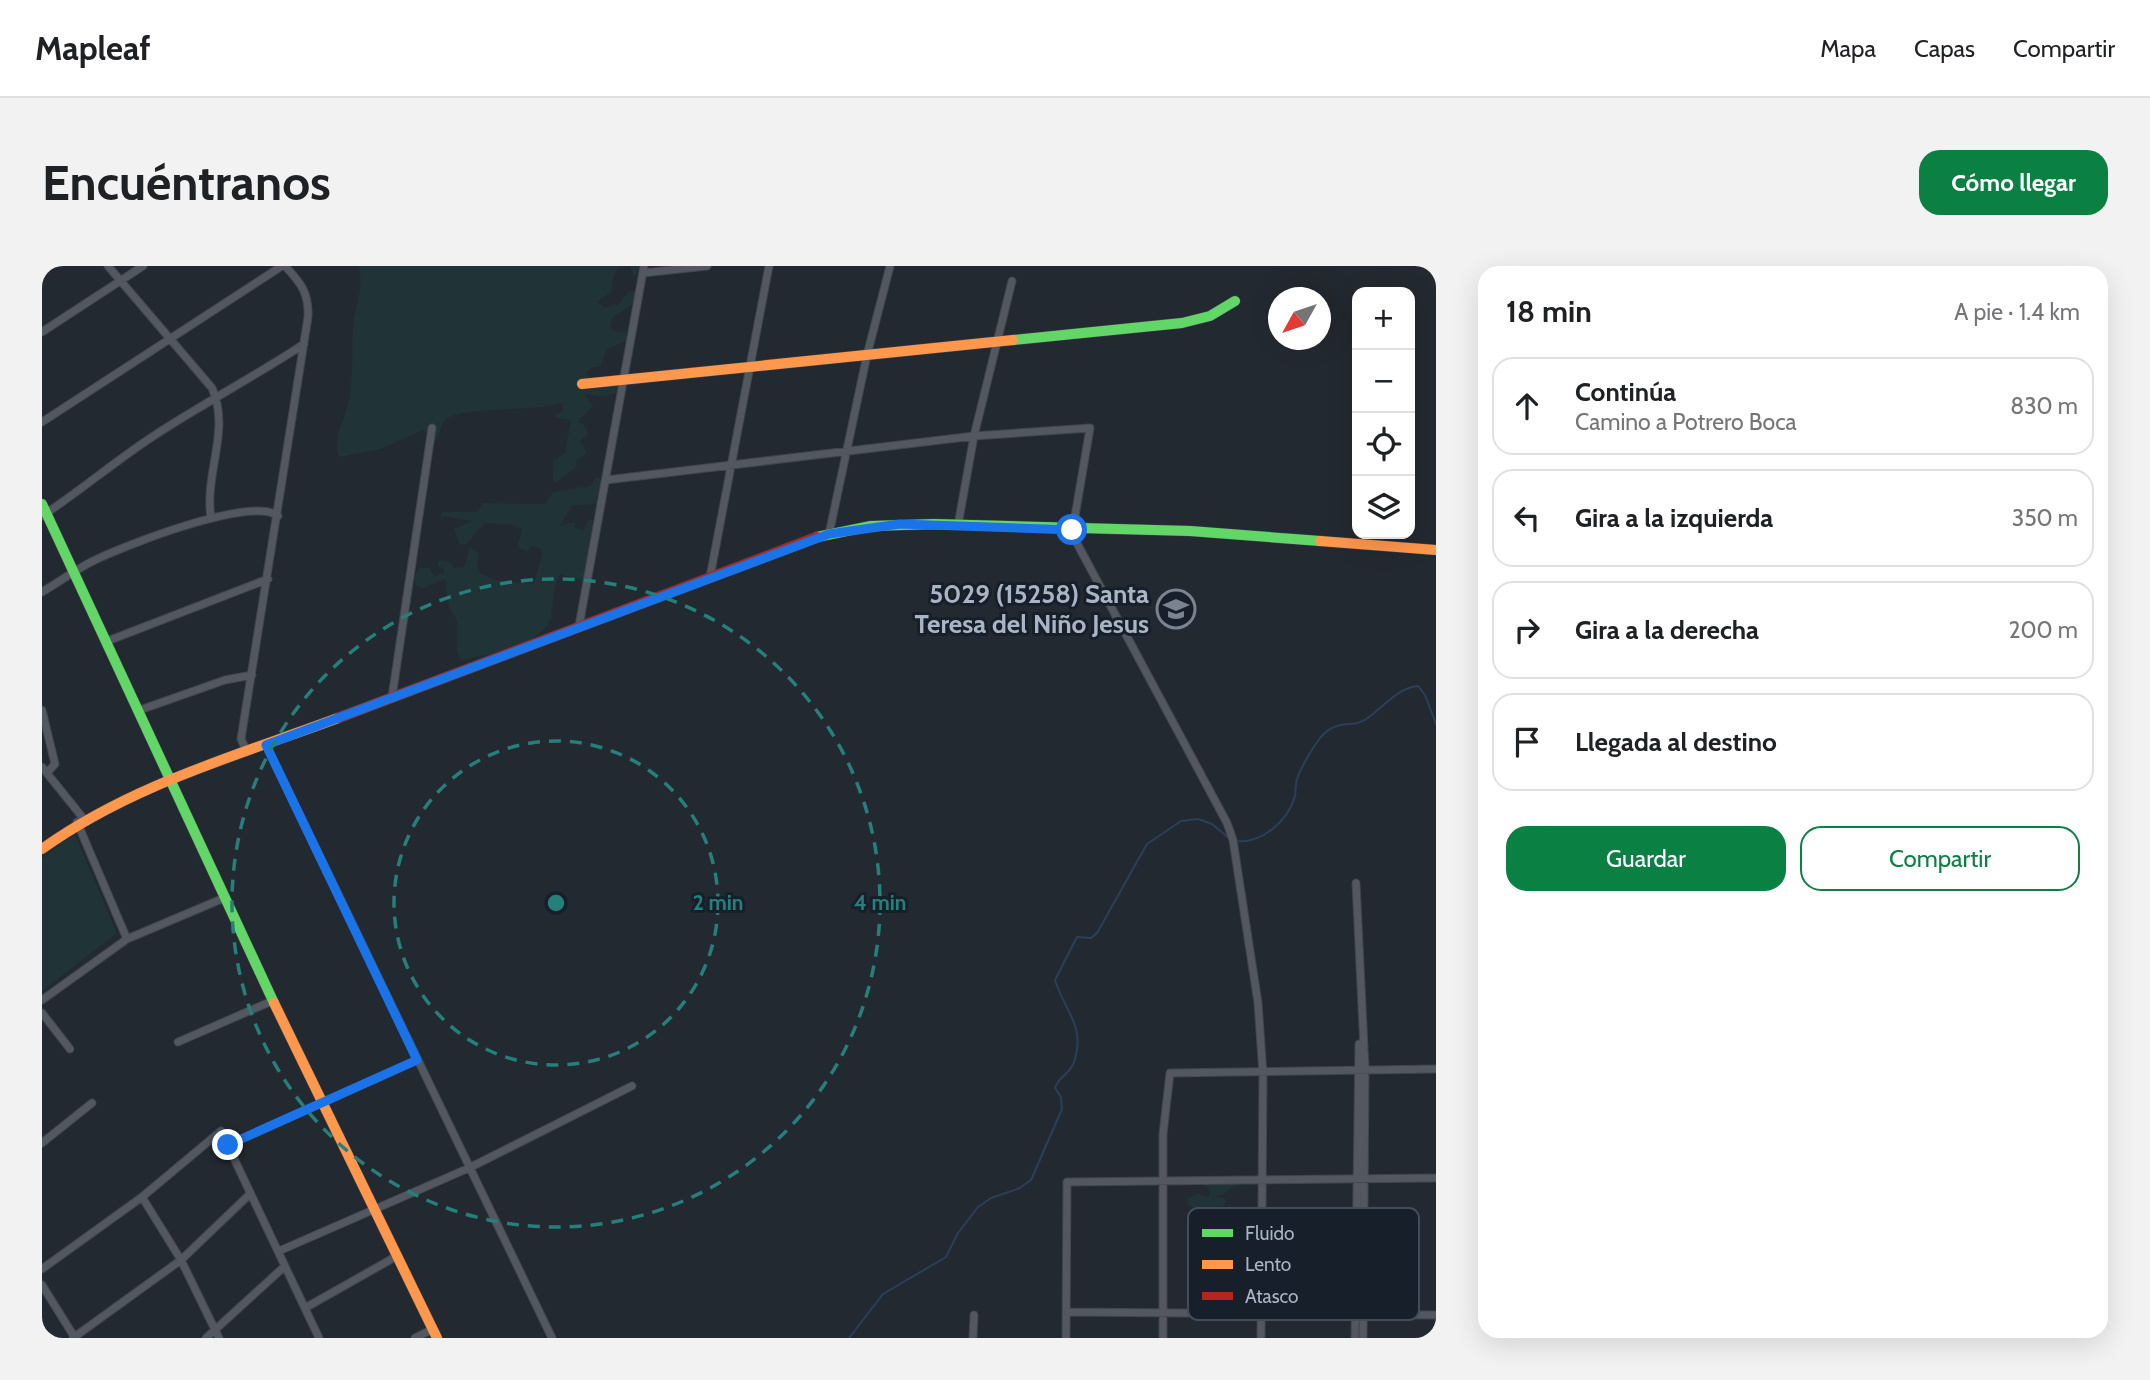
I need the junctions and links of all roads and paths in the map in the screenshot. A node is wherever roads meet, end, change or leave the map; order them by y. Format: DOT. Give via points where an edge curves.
graph roads {
  1 [pos="108,266"];
  2 [pos="143,266"];
  3 [pos="284,266"];
  4 [pos="707,266"];
  5 [pos="769,266"];
  6 [pos="890,266"];
  7 [pos="643,269"];
  8 [pos="120,280"];
  9 [pos="1012,281"];
  10 [pos="1235,301"];
  11 [pos="42,332"];
  12 [pos="170,339"];
  13 [pos="998,341"];
  14 [pos="304,344"];
  15 [pos="867,355"];
  16 [pos="750,368"];
  17 [pos="624,379"];
  18 [pos="582,384"];
  19 [pos="216,397"];
  20 [pos="42,422"];
  21 [pos="432,428"];
  22 [pos="974,436"];
  23 [pos="847,449"];
  24 [pos="731,464"];
  25 [pos="606,480"];
  26 [pos="43,511"];
  27 [pos="278,516"];
  28 [pos="211,518"];
  29 [pos="958,525"];
  30 [pos="1072,530"];
  31 [pos="829,534"];
  32 [pos="1436,550"];
  33 [pos="74,572"];
  34 [pos="710,577"];
  35 [pos="268,579"];
  36 [pos="42,592"];
  37 [pos="579,626"];
  38 [pos="106,642"];
  39 [pos="252,675"];
  40 [pos="392,697"];
  41 [pos="42,710"];
  42 [pos="137,711"];
  43 [pos="266,745"];
  44 [pos="247,752"];
  45 [pos="44,770"];
  46 [pos="168,777"];
  47 [pos="80,820"];
  48 [pos="42,849"];
  49 [pos="1356,883"];
  50 [pos="224,898"];
  51 [pos="127,939"];
  52 [pos="42,1000"];
  53 [pos="272,1001"];
  54 [pos="42,1013"];
  55 [pos="178,1042"];
  56 [pos="70,1049"];
  57 [pos="417,1060"];
  58 [pos="1361,1068"];
  59 [pos="1436,1069"];
  60 [pos="1263,1074"];
  61 [pos="632,1086"];
  62 [pos="92,1103"];
  63 [pos="321,1105"];
  64 [pos="42,1143"];
  65 [pos="228,1145"];
  66 [pos="469,1168"];
  67 [pos="1262,1178"];
  68 [pos="1360,1178"];
  69 [pos="1436,1178"];
  70 [pos="1163,1180"];
  71 [pos="250,1194"];
  72 [pos="142,1197"];
  73 [pos="1262,1208"];
  74 [pos="1360,1208"];
  75 [pos="375,1212"];
  76 [pos="279,1251"];
  77 [pos="397,1256"];
  78 [pos="181,1260"];
  79 [pos="285,1266"];
  80 [pos="42,1268"];
  81 [pos="42,1285"];
  82 [pos="305,1308"];
  83 [pos="1067,1312"];
  84 [pos="974,1315"];
  85 [pos="1164,1315"];
  86 [pos="1188,1315"];
  87 [pos="1261,1320"];
  88 [pos="1359,1320"];
  89 [pos="1361,1320"];
  90 [pos="435,1334"];
  91 [pos="217,1335"];
  92 [pos="74,1338"];
  93 [pos="206,1338"];
  94 [pos="319,1338"];
  95 [pos="415,1338"];
  96 [pos="552,1338"];
  97 [pos="973,1338"];
  98 [pos="1066,1338"];
  99 [pos="1163,1338"];
  100 [pos="1261,1338"];
  101 [pos="1355,1338"];
  102 [pos="1363,1338"];
  1 -- 8 [label="street"];
  2 -- 8 [label="street"];
  3 -- 12 [label="street"];
  3 -- 14 [label="street" via="303,285 309,299"];
  4 -- 7 [label="street"];
  5 -- 16 [label="street"];
  6 -- 15 [label="street"];
  7 -- 17 [label="street"];
  8 -- 11 [label="street"];
  8 -- 12 [label="street"];
  9 -- 13 [label="street"];
  10 -- 13 [label="street" via="1210,316 1182,323"];
  12 -- 19 [label="street"];
  12 -- 20 [label="street"];
  13 -- 15 [label="street"];
  13 -- 22 [label="street"];
  14 -- 19 [label="street"];
  14 -- 27 [label="street"];
  15 -- 16 [label="street"];
  15 -- 23 [label="street"];
  16 -- 17 [label="street"];
  16 -- 24 [label="street"];
  17 -- 18 [label="street"];
  17 -- 25 [label="street"];
  19 -- 26 [label="street"];
  19 -- 28 [label="street" via="221,419 208,500"];
  21 -- 40 [label="street"];
  22 -- 23 [label="street"];
  22 -- 29 [label="street"];
  22 -- 30 [label="street" via="1090,428"];
  23 -- 24 [label="street"];
  23 -- 31 [label="street"];
  24 -- 25 [label="street"];
  24 -- 34 [label="street"];
  25 -- 37 [label="street"];
  26 -- 33 [label="street"];
  27 -- 28 [label="street" via="260,509"];
  27 -- 35 [label="street"];
  28 -- 33 [label="street" via="96,559"];
  29 -- 30 [label="street"];
  29 -- 31 [label="street" via="871,526"];
  30 -- 32 [label="street" via="1190,531"];
  30 -- 60 [label="street" via="1227,822 1255,977"];
  31 -- 34 [label="street"];
  33 -- 36 [label="street"];
  33 -- 38 [label="street"];
  34 -- 37 [label="street"];
  35 -- 38 [label="street"];
  35 -- 39 [label="street"];
  37 -- 40 [label="street"];
  38 -- 42 [label="street"];
  39 -- 42 [label="street"];
  39 -- 44 [label="street" via="241,739"];
  40 -- 43 [label="street"];
  41 -- 45 [label="street" via="55,765"];
  42 -- 46 [label="street"];
  43 -- 44 [label="street"];
  43 -- 57 [label="street"];
  44 -- 46 [label="street"];
  45 -- 47 [label="street"];
  46 -- 47 [label="street"];
  46 -- 50 [label="street"];
  47 -- 48 [label="street"];
  47 -- 51 [label="street"];
  49 -- 58 [label="street"];
  50 -- 51 [label="street"];
  50 -- 53 [label="street"];
  51 -- 52 [label="street"];
  53 -- 55 [label="street"];
  53 -- 63 [label="street"];
  54 -- 56 [label="street"];
  57 -- 63 [label="street"];
  57 -- 66 [label="street"];
  58 -- 59 [label="street"];
  58 -- 60 [label="street"];
  58 -- 68 [label="street"];
  60 -- 67 [label="street"];
  60 -- 70 [label="street" via="1170,1073"];
  61 -- 66 [label="street"];
  62 -- 64 [label="street"];
  63 -- 65 [label="street"];
  63 -- 75 [label="street"];
  65 -- 71 [label="street"];
  65 -- 72 [label="street" via="221,1131"];
  66 -- 75 [label="street"];
  66 -- 96 [label="street"];
  67 -- 68 [label="street"];
  67 -- 70 [label="street"];
  67 -- 73 [label="street"];
  68 -- 69 [label="street"];
  68 -- 74 [label="street"];
  70 -- 83 [label="street" via="1067,1182"];
  70 -- 85 [label="street"];
  71 -- 76 [label="street"];
  71 -- 78 [label="street"];
  72 -- 78 [label="street"];
  72 -- 80 [label="street"];
  75 -- 76 [label="street"];
  75 -- 77 [label="street"];
  76 -- 79 [label="street"];
  77 -- 82 [label="street"];
  77 -- 90 [label="street"];
  78 -- 91 [label="street"];
  78 -- 92 [label="street"];
  79 -- 82 [label="street"];
  79 -- 91 [label="street"];
  81 -- 92 [label="street"];
  82 -- 94 [label="street"];
  83 -- 85 [label="street"];
  83 -- 98 [label="street"];
  84 -- 97 [label="street"];
  85 -- 86 [label="street"];
  85 -- 99 [label="street"];
  87 -- 100 [label="street"];
  88 -- 101 [label="street"];
  89 -- 102 [label="street"];
  90 -- 95 [label="street"];
  91 -- 93 [label="street"];
}
